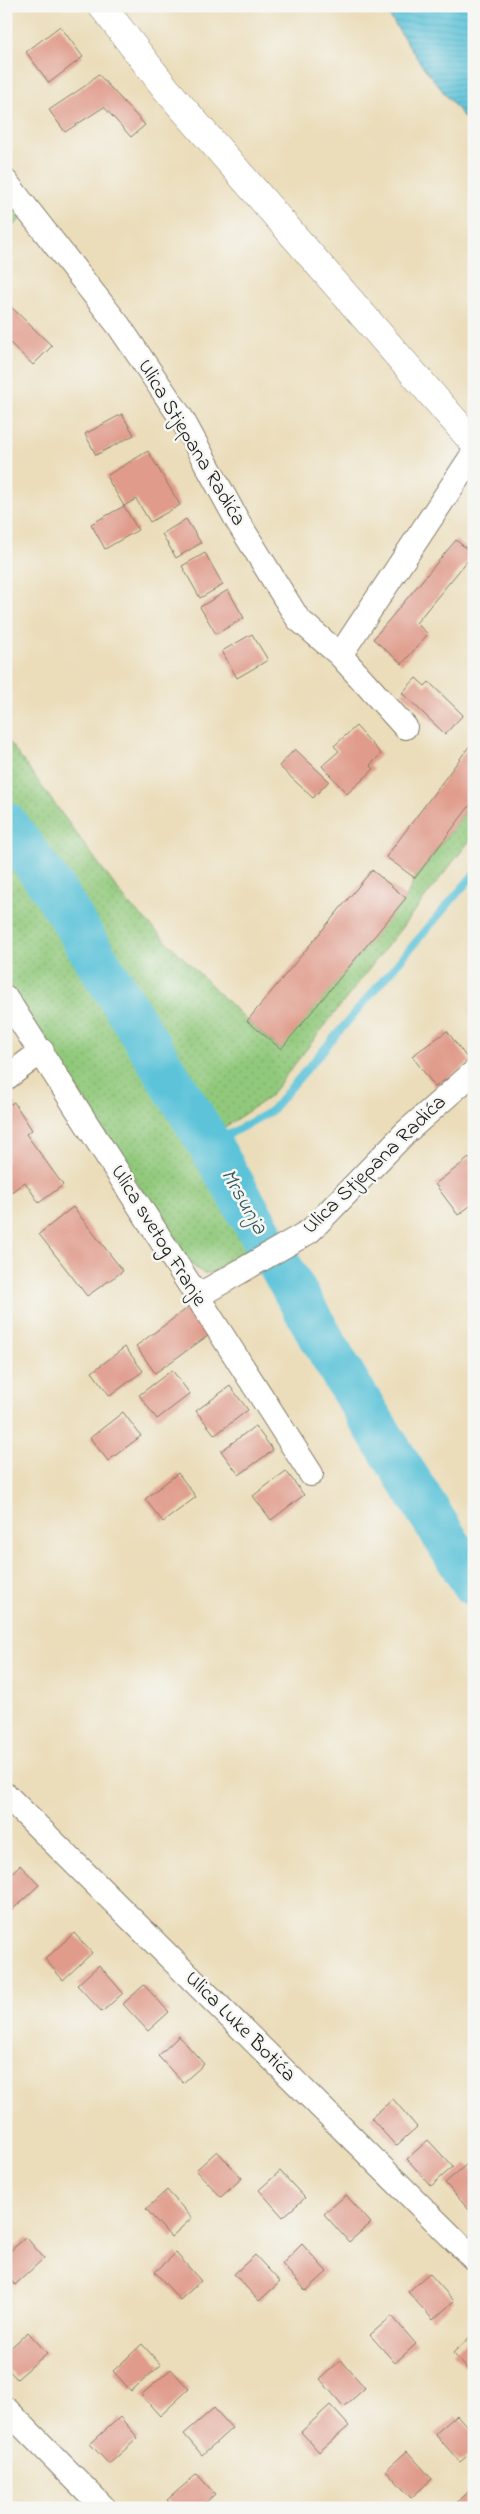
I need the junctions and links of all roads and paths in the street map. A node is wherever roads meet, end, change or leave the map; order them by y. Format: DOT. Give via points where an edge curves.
graph roads {
  1 [pos="102,6"];
  2 [pos="6,182"];
  3 [pos="474,443"];
  4 [pos="474,453"];
  5 [pos="340,655"];
  6 [pos="405,727"];
  7 [pos="6,998"];
  8 [pos="42,1051"];
  9 [pos="474,1072"];
  10 [pos="6,1078"];
  11 [pos="196,1297"];
  12 [pos="311,1474"];
  13 [pos="6,1795"];
  14 [pos="474,2259"];
  15 [pos="6,2409"];
  16 [pos="104,2508"];
  1 -- 3 [label="main road" via="167,90"];
  2 -- 5 [label="street, Ulica Stjepana Radića" via="119,326 182,419 238,522 298,619"];
  4 -- 5 [label="street"];
  5 -- 6 [label="street, Ulica Stjepana Radića"];
  7 -- 8 [label="street, Ulica svetog Franje"];
  8 -- 10 [label="street"];
  8 -- 11 [label="street, Ulica svetog Franje"];
  9 -- 11 [label="street, Ulica Stjepana Radića" via="405,1133 310,1231"];
  11 -- 12 [label="street, Ulica svetog Franje"];
  13 -- 14 [label="street, Ulica Luke Botića"];
  15 -- 16 [label="street"];
}
